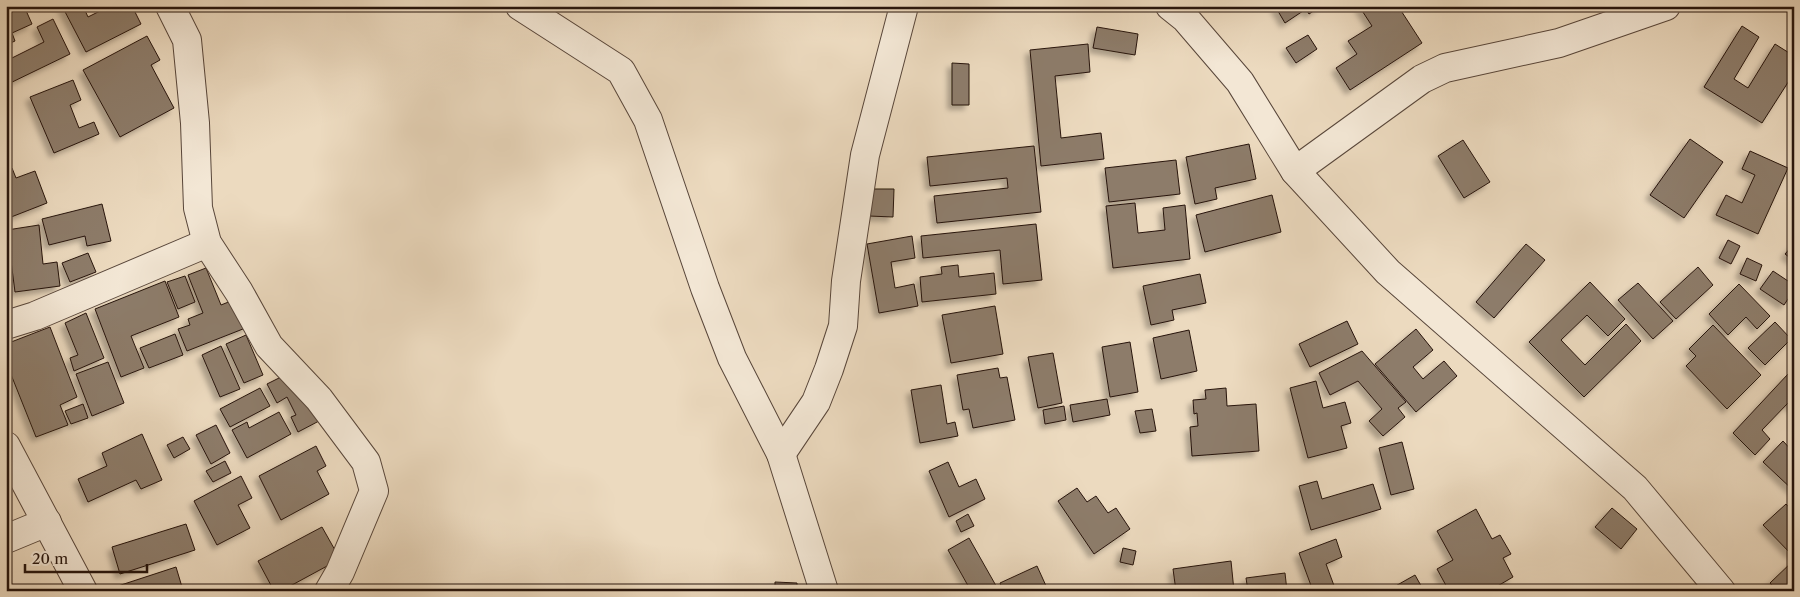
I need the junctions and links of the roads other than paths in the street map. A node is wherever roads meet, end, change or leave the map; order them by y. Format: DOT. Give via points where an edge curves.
graph roads {
  1 [pos="170,6"];
  2 [pos="520,6"];
  3 [pos="904,6"];
  4 [pos="1170,6"];
  5 [pos="1666,6"];
  6 [pos="1295,171"];
  7 [pos="207,243"];
  8 [pos="6,325"];
  9 [pos="6,446"];
  10 [pos="781,454"];
  11 [pos="47,522"];
  12 [pos="6,539"];
  13 [pos="83,591"];
  14 [pos="329,591"];
  15 [pos="824,591"];
  16 [pos="1721,591"];
  1 -- 7 [label="street" via="187,40 195,123 198,208"];
  2 -- 10 [label="street" via="621,71 648,120 732,358"];
  3 -- 10 [label="street" via="865,155 846,281 843,326 816,402"];
  4 -- 6 [label="street" via="1185,18 1240,82"];
  5 -- 6 [label="street" via="1559,43 1445,68 1422,79"];
  6 -- 16 [label="street" via="1388,272 1635,488"];
  7 -- 8 [label="street" via="35,316"];
  7 -- 14 [label="street" via="269,346 319,399 366,462 374,491"];
  9 -- 11 [label="street"];
  10 -- 15 [label="street"];
  11 -- 12 [label="street"];
  11 -- 13 [label="street"];
}
